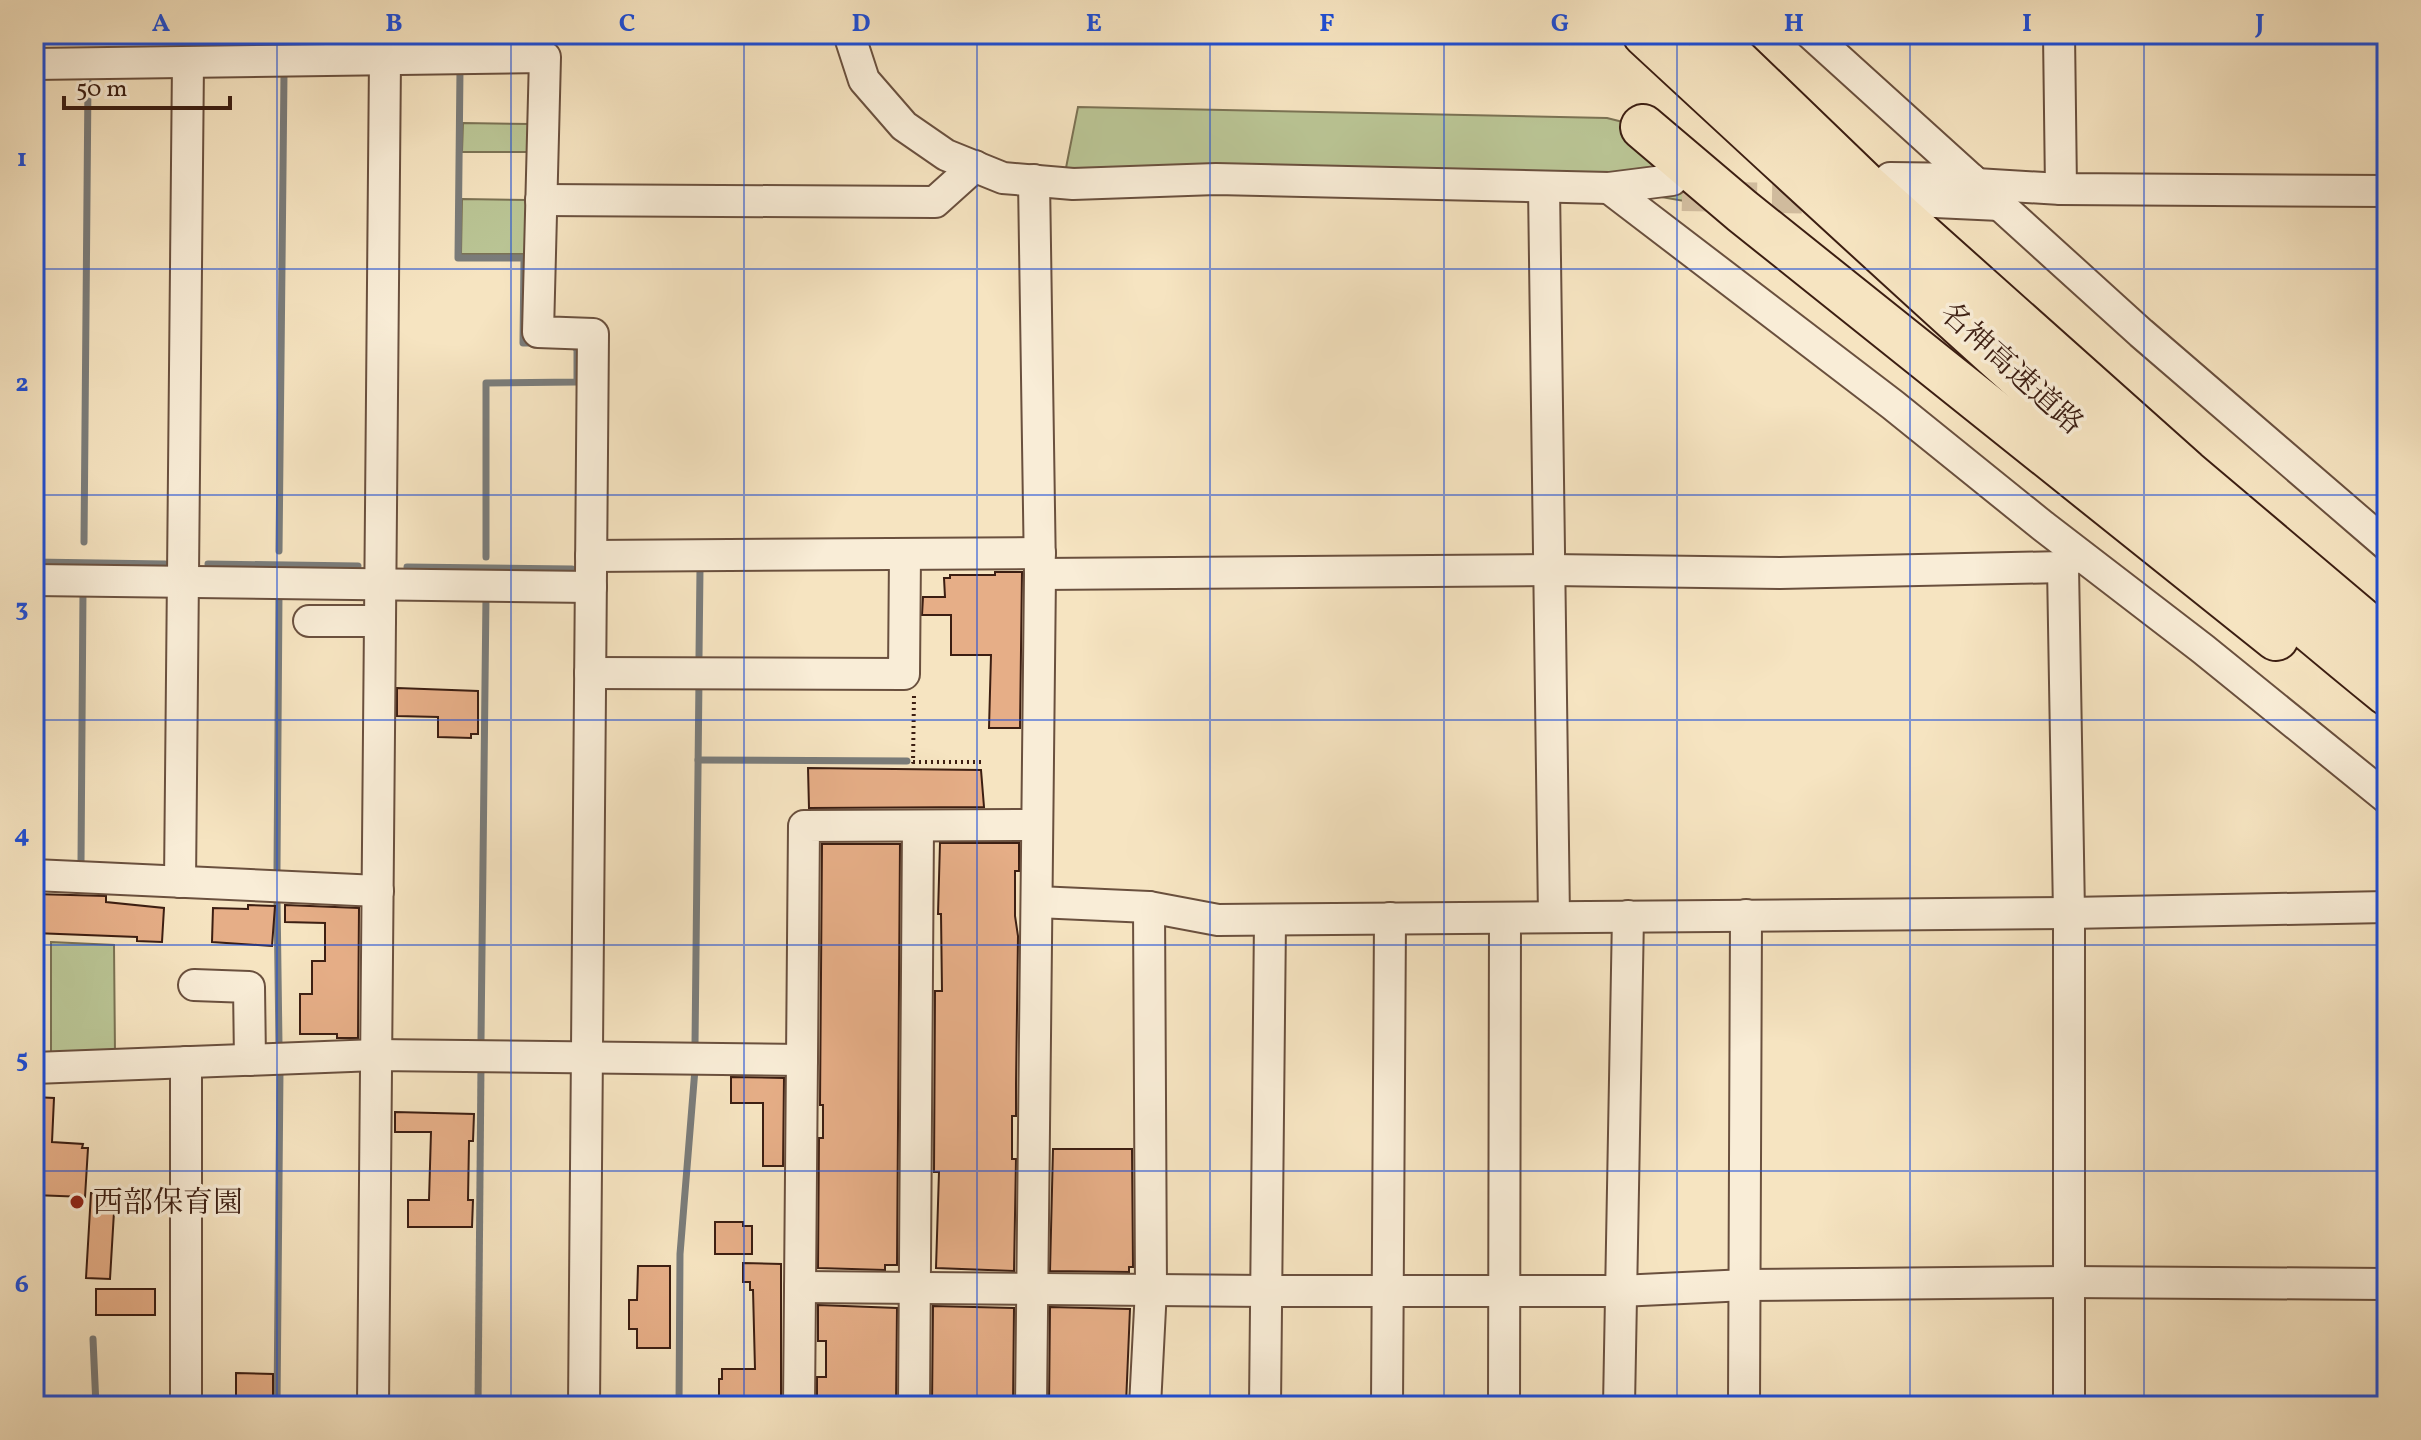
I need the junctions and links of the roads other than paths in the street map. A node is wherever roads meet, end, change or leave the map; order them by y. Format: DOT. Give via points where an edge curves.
graph roads {
  1 [pos="849,34"];
  2 [pos="1645,34"];
  3 [pos="1708,34"];
  4 [pos="1811,34"];
  5 [pos="2059,34"];
  6 [pos="385,59"];
  7 [pos="188,62"];
  8 [pos="34,64"];
  9 [pos="1643,127"];
  10 [pos="1920,134"];
  11 [pos="975,166"];
  12 [pos="1034,180"];
  13 [pos="1974,182"];
  14 [pos="1544,187"];
  15 [pos="1615,188"];
  16 [pos="1677,188"];
  17 [pos="2061,189"];
  18 [pos="2387,191"];
  19 [pos="541,200"];
  20 [pos="1914,201"];
  21 [pos="2000,205"];
  22 [pos="2387,545"];
  23 [pos="905,554"];
  24 [pos="591,556"];
  25 [pos="2070,560"];
  26 [pos="1040,564"];
  27 [pos="1551,570"];
  28 [pos="34,580"];
  29 [pos="183,582"];
  30 [pos="380,585"];
  31 [pos="591,587"];
  32 [pos="309,621"];
  33 [pos="380,621"];
  34 [pos="2387,642"];
  35 [pos="590,673"];
  36 [pos="2387,693"];
  37 [pos="2387,721"];
  38 [pos="2387,798"];
  39 [pos="1037,825"];
  40 [pos="918,826"];
  41 [pos="34,875"];
  42 [pos="180,882"];
  43 [pos="378,891"];
  44 [pos="1037,902"];
  45 [pos="1149,907"];
  46 [pos="2387,907"];
  47 [pos="2069,913"];
  48 [pos="1746,915"];
  49 [pos="1628,916"];
  50 [pos="1554,917"];
  51 [pos="1390,918"];
  52 [pos="1505,918"];
  53 [pos="1270,920"];
  54 [pos="194,985"];
  55 [pos="376,1055"];
  56 [pos="587,1058"];
  57 [pos="250,1060"];
  58 [pos="802,1060"];
  59 [pos="186,1062"];
  60 [pos="34,1068"];
  61 [pos="2069,1282"];
  62 [pos="2387,1284"];
  63 [pos="1746,1285"];
  64 [pos="800,1287"];
  65 [pos="914,1288"];
  66 [pos="1033,1288"];
  67 [pos="1151,1289"];
  68 [pos="1266,1291"];
  69 [pos="1388,1291"];
  70 [pos="1506,1291"];
  71 [pos="1620,1291"];
  72 [pos="186,1406"];
  73 [pos="373,1406"];
  74 [pos="584,1406"];
  75 [pos="799,1406"];
  76 [pos="914,1406"];
  77 [pos="1031,1406"];
  78 [pos="1145,1406"];
  79 [pos="1265,1406"];
  80 [pos="1387,1406"];
  81 [pos="1504,1406"];
  82 [pos="1619,1406"];
  83 [pos="1744,1406"];
  84 [pos="2069,1406"];
  1 -- 11 [label="street" via="864,80 904,126 946,155"];
  2 -- 36 [label="highway, 名神高速道路" via="2100,447"];
  3 -- 34 [label="highway, 名神高速道路" via="1904,220 2186,472"];
  4 -- 10 [label="street"];
  5 -- 17 [label="street"];
  6 -- 7 [label="street"];
  6 -- 19 [label="street" via="545,57"];
  6 -- 30 [label="street"];
  7 -- 8 [label="street"];
  7 -- 29 [label="street"];
  9 -- 37 [label="highway" via="2094,493"];
  10 -- 13 [label="street"];
  10 -- 13 [label="street" via="1890,178"];
  11 -- 12 [label="street" via="1003,178"];
  11 -- 19 [label="street" via="935,202"];
  12 -- 14 [label="street"];
  12 -- 26 [label="street"];
  13 -- 17 [label="street"];
  13 -- 21 [label="street"];
  14 -- 15 [label="street"];
  14 -- 27 [label="street"];
  15 -- 16 [label="street"];
  15 -- 25 [label="street" via="1843,366"];
  17 -- 18 [label="street"];
  19 -- 24 [label="street" via="538,332 593,334"];
  20 -- 21 [label="street"];
  21 -- 22 [label="street"];
  23 -- 24 [label="street"];
  23 -- 26 [label="street"];
  23 -- 35 [label="street" via="904,674"];
  24 -- 31 [label="street"];
  25 -- 27 [label="street" via="1780,573"];
  25 -- 38 [label="street" via="2203,649"];
  25 -- 47 [label="street"];
  26 -- 27 [label="street"];
  26 -- 39 [label="street"];
  27 -- 50 [label="street"];
  28 -- 29 [label="street"];
  29 -- 30 [label="street"];
  29 -- 42 [label="street"];
  30 -- 31 [label="street"];
  30 -- 33 [label="street"];
  31 -- 35 [label="street"];
  32 -- 33 [label="street"];
  33 -- 43 [label="street"];
  35 -- 56 [label="street"];
  39 -- 40 [label="street"];
  39 -- 44 [label="street"];
  40 -- 58 [label="street" via="804,826"];
  40 -- 65 [label="street"];
  41 -- 42 [label="street"];
  42 -- 43 [label="street"];
  43 -- 55 [label="street"];
  44 -- 45 [label="street"];
  44 -- 66 [label="street"];
  45 -- 53 [label="street" via="1218,920"];
  45 -- 67 [label="street"];
  46 -- 47 [label="street"];
  47 -- 48 [label="street"];
  47 -- 61 [label="street"];
  48 -- 49 [label="street"];
  48 -- 63 [label="street"];
  49 -- 50 [label="street"];
  49 -- 71 [label="street"];
  50 -- 52 [label="street"];
  51 -- 52 [label="street"];
  51 -- 53 [label="street"];
  51 -- 69 [label="street"];
  52 -- 70 [label="street"];
  53 -- 68 [label="street"];
  54 -- 57 [label="street" via="249,987"];
  55 -- 56 [label="street"];
  55 -- 57 [label="street"];
  55 -- 73 [label="street"];
  56 -- 58 [label="street"];
  56 -- 74 [label="street"];
  57 -- 59 [label="street"];
  58 -- 64 [label="street"];
  59 -- 60 [label="street"];
  59 -- 72 [label="street"];
  61 -- 62 [label="street"];
  61 -- 63 [label="street"];
  61 -- 84 [label="street"];
  63 -- 71 [label="street"];
  63 -- 83 [label="street"];
  64 -- 65 [label="street"];
  64 -- 75 [label="street"];
  65 -- 66 [label="street"];
  65 -- 76 [label="street"];
  66 -- 67 [label="street"];
  66 -- 77 [label="street"];
  67 -- 68 [label="street"];
  67 -- 78 [label="street"];
  68 -- 69 [label="street"];
  68 -- 79 [label="street"];
  69 -- 70 [label="street"];
  69 -- 80 [label="street"];
  70 -- 71 [label="street"];
  70 -- 81 [label="street"];
  71 -- 82 [label="street"];
}
